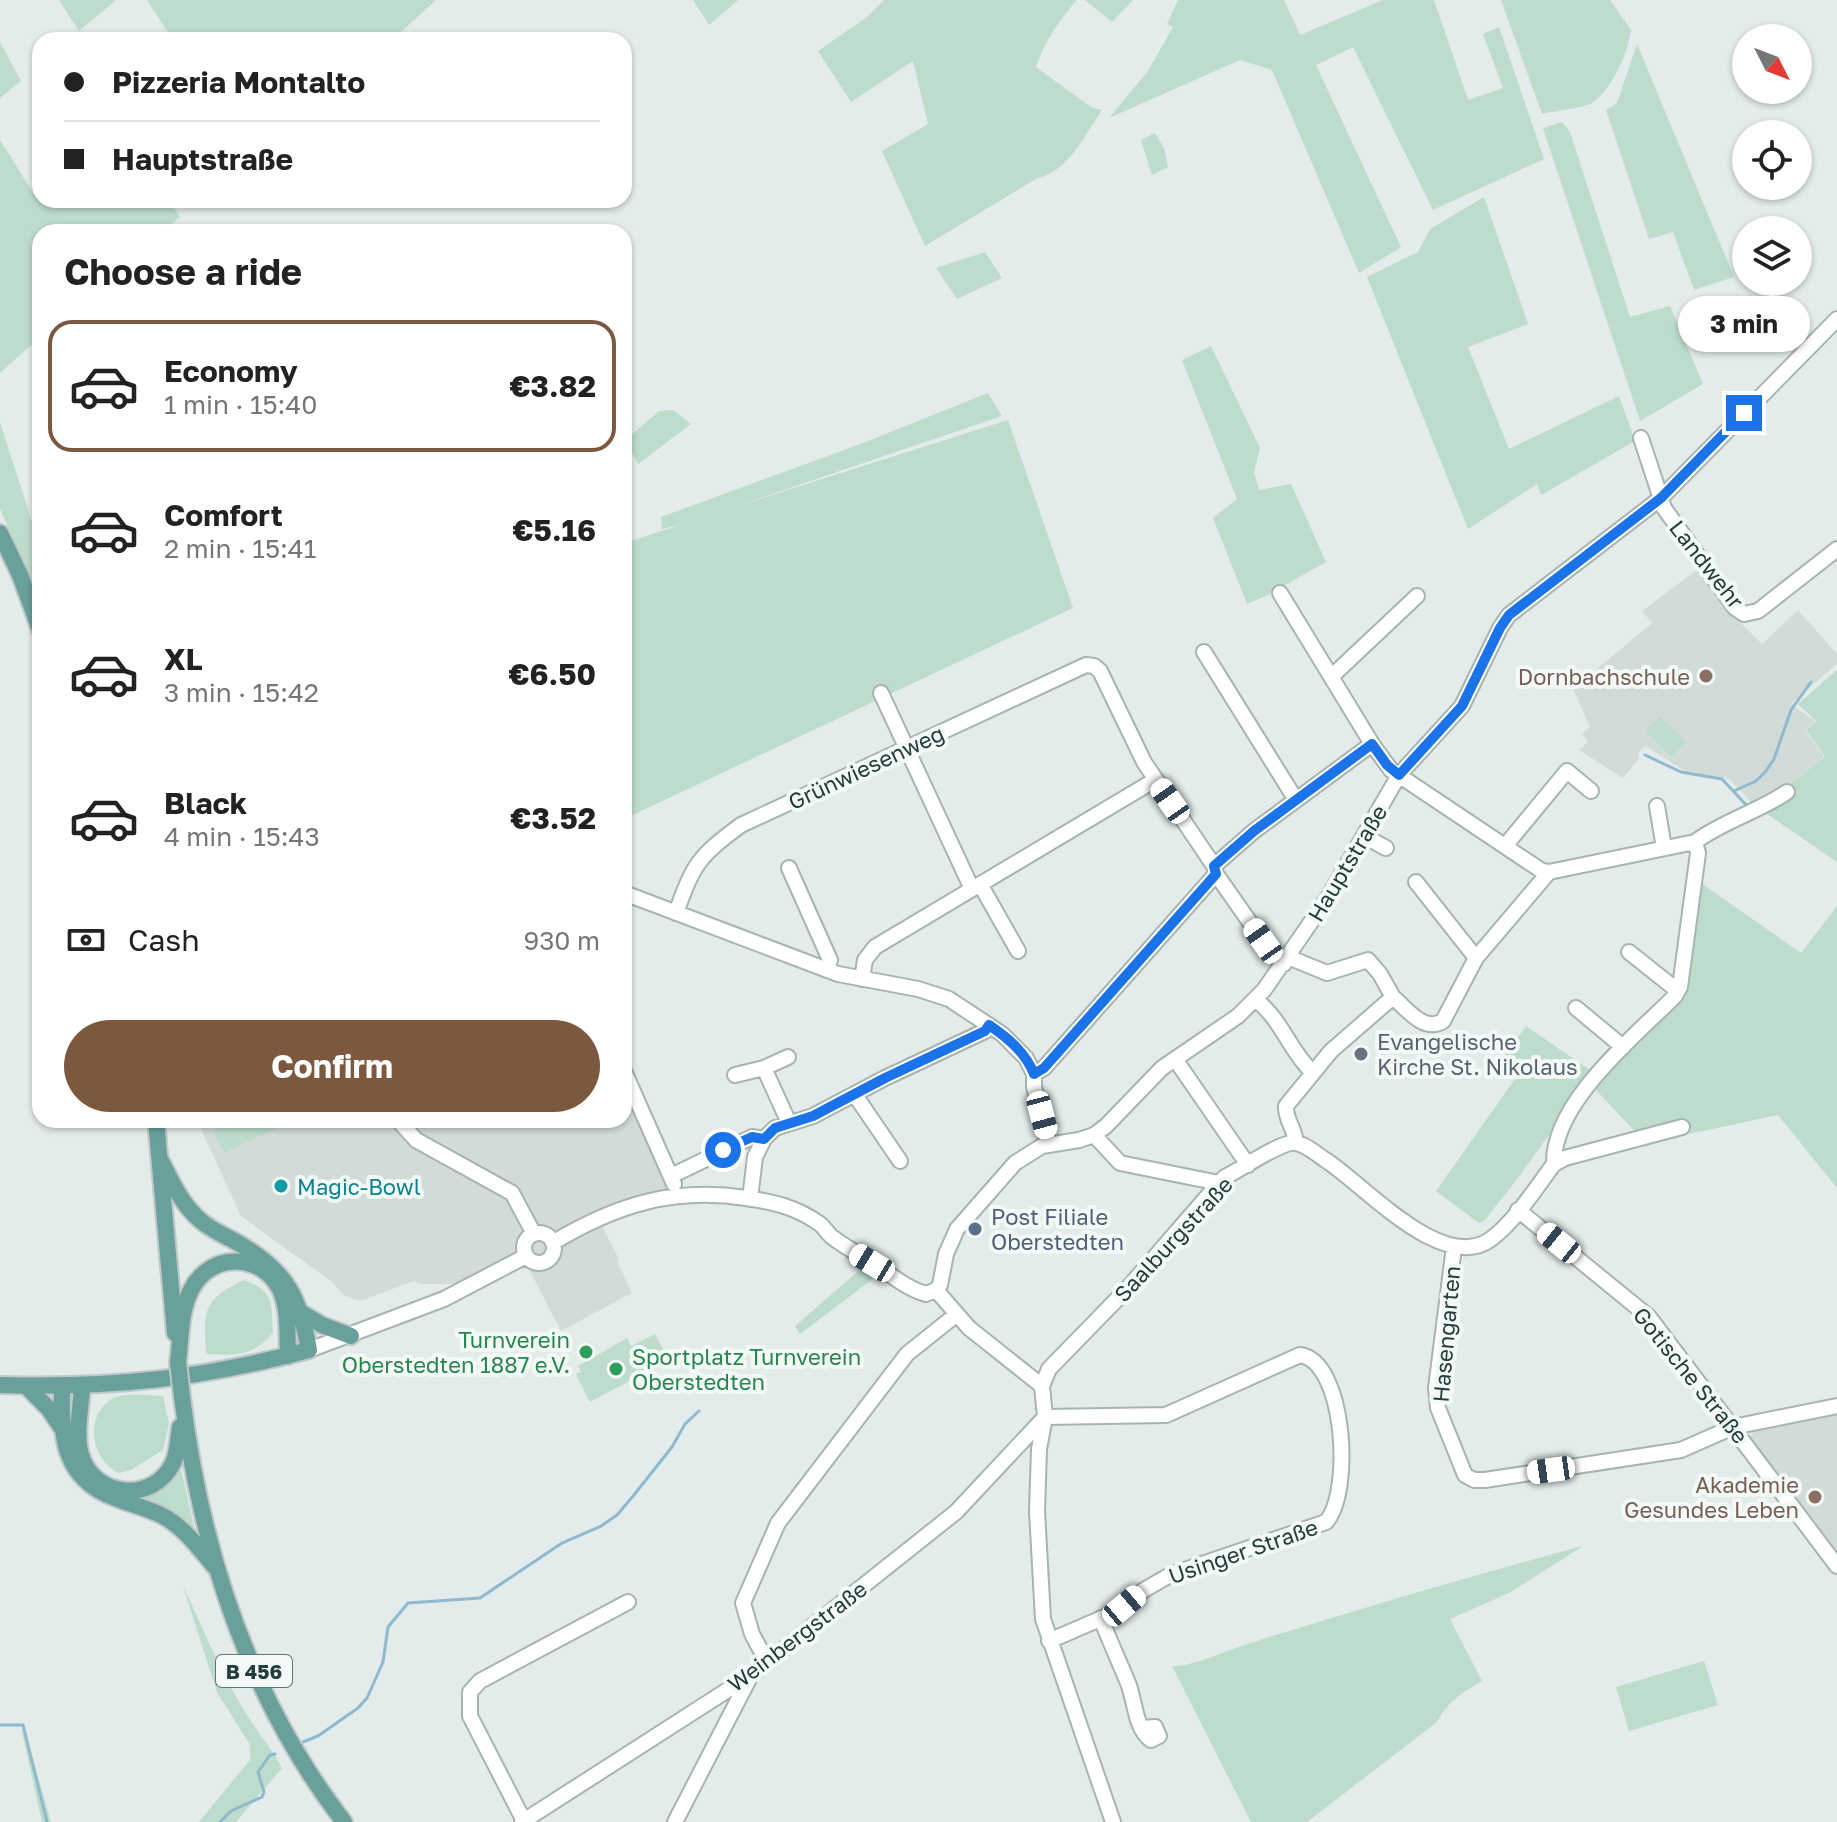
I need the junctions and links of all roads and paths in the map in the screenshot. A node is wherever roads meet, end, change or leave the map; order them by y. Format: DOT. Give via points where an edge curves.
graph roads {
  1 [pos="1837,319"];
  2 [pos="1641,438"];
  3 [pos="1661,498"];
  4 [pos="0,533"];
  5 [pos="1837,549"];
  6 [pos="1280,593"];
  7 [pos="1417,596"];
  8 [pos="32,608"];
  9 [pos="1204,652"];
  10 [pos="1331,677"];
  11 [pos="881,693"];
  12 [pos="1372,744"];
  13 [pos="907,748"];
  14 [pos="1399,775"];
  15 [pos="1155,780"];
  16 [pos="1591,791"];
  17 [pos="1787,792"];
  18 [pos="1296,800"];
  19 [pos="1657,806"];
  20 [pos="1364,836"];
  21 [pos="1695,842"];
  22 [pos="1505,846"];
  23 [pos="1386,848"];
  24 [pos="1664,848"];
  25 [pos="789,868"];
  26 [pos="1215,870"];
  27 [pos="1549,872"];
  28 [pos="1416,882"];
  29 [pos="976,886"];
  30 [pos="632,896"];
  31 [pos="676,913"];
  32 [pos="1018,951"];
  33 [pos="1629,952"];
  34 [pos="1476,958"];
  35 [pos="1286,961"];
  36 [pos="827,970"];
  37 [pos="862,979"];
  38 [pos="1678,991"];
  39 [pos="1393,997"];
  40 [pos="1255,999"];
  41 [pos="1576,1008"];
  42 [pos="989,1025"];
  43 [pos="1623,1047"];
  44 [pos="788,1057"];
  45 [pos="1175,1059"];
  46 [pos="764,1068"];
  47 [pos="1312,1072"];
  48 [pos="1034,1074"];
  49 [pos="735,1075"];
  50 [pos="632,1089"];
  51 [pos="855,1095"];
  52 [pos="789,1123"];
  53 [pos="1682,1127"];
  54 [pos="157,1128"];
  55 [pos="405,1128"];
  56 [pos="1094,1135"];
  57 [pos="764,1139"];
  58 [pos="1296,1143"];
  59 [pos="1049,1144"];
  60 [pos="160,1159"];
  61 [pos="900,1161"];
  62 [pos="1554,1164"];
  63 [pos="1248,1165"];
  64 [pos="671,1176"];
  65 [pos="1219,1183"];
  66 [pos="678,1195"];
  67 [pos="750,1199"];
  68 [pos="1518,1210"];
  69 [pos="534,1234"];
  70 [pos="554,1242"];
  71 [pos="1454,1247"];
  72 [pos="526,1256"];
  73 [pos="936,1290"];
  74 [pos="302,1313"];
  75 [pos="957,1314"];
  76 [pos="351,1336"];
  77 [pos="309,1350"];
  78 [pos="288,1356"];
  79 [pos="178,1362"];
  80 [pos="0,1385"];
  81 [pos="26,1386"];
  82 [pos="1042,1386"];
  83 [pos="62,1387"];
  84 [pos="82,1387"];
  85 [pos="182,1397"];
  86 [pos="1837,1406"];
  87 [pos="1045,1417"];
  88 [pos="61,1427"];
  89 [pos="1733,1427"];
  90 [pos="1837,1566"];
  91 [pos="218,1571"];
  92 [pos="628,1602"];
  93 [pos="1101,1618"];
  94 [pos="1049,1641"];
  95 [pos="767,1662"];
  96 [pos="751,1675"];
  97 [pos="1143,1728"];
  98 [pos="344,1822"];
  99 [pos="523,1822"];
  100 [pos="675,1822"];
  101 [pos="1113,1822"];
  1 -- 3 [label="street, Hauptstraße"];
  2 -- 3 [label="street"];
  3 -- 5 [label="street, Landwehr" via="1744,614 1758,611"];
  3 -- 14 [label="street, Hauptstraße" via="1509,615 1462,706"];
  4 -- 8 [label="main road"];
  6 -- 10 [label="street"];
  7 -- 10 [label="street"];
  9 -- 18 [label="street"];
  10 -- 12 [label="street"];
  11 -- 13 [label="street"];
  12 -- 14 [label="street"];
  12 -- 18 [label="street"];
  13 -- 15 [label="street, Grünwiesenweg" via="1086,665 1094,666"];
  13 -- 29 [label="street"];
  13 -- 31 [label="street, Grünwiesenweg" via="741,825 698,861"];
  14 -- 20 [label="street, Hauptstraße"];
  14 -- 22 [label="street"];
  15 -- 26 [label="street"];
  15 -- 29 [label="street"];
  16 -- 22 [label="street" via="1567,771"];
  17 -- 21 [label="street"];
  18 -- 26 [label="street"];
  19 -- 24 [label="street"];
  20 -- 23 [label="street"];
  20 -- 35 [label="street, Hauptstraße"];
  21 -- 24 [label="street"];
  21 -- 38 [label="street" via="1698,853"];
  22 -- 27 [label="street"];
  24 -- 27 [label="street"];
  25 -- 36 [label="street" via="830,960"];
  26 -- 35 [label="street" via="1263,941"];
  26 -- 48 [label="street"];
  27 -- 34 [label="street"];
  28 -- 34 [label="street"];
  29 -- 32 [label="street"];
  29 -- 37 [label="street" via="875,947 865,960"];
  30 -- 31 [label="street"];
  31 -- 36 [label="street"];
  33 -- 38 [label="street"];
  34 -- 39 [label="street" via="1443,1021 1435,1025 1427,1025"];
  35 -- 39 [label="street" via="1327,973 1368,960"];
  35 -- 40 [label="street, Hauptstraße"];
  36 -- 37 [label="street"];
  37 -- 42 [label="street" via="940,995"];
  38 -- 43 [label="street"];
  39 -- 47 [label="street"];
  40 -- 45 [label="street, Hauptstraße"];
  40 -- 47 [label="street" via="1275,1017"];
  41 -- 43 [label="street"];
  42 -- 48 [label="street" via="1026,1058"];
  42 -- 51 [label="street"];
  43 -- 62 [label="street" via="1565,1119"];
  44 -- 46 [label="street"];
  45 -- 56 [label="street, Hauptstraße"];
  45 -- 63 [label="street"];
  46 -- 49 [label="street"];
  46 -- 52 [label="street"];
  47 -- 58 [label="street" via="1286,1106"];
  48 -- 59 [label="street"];
  50 -- 64 [label="street"];
  51 -- 52 [label="street"];
  51 -- 61 [label="street"];
  52 -- 57 [label="street"];
  53 -- 62 [label="street"];
  54 -- 60 [label="main road, B 456"];
  55 -- 69 [label="street" via="416,1140 506,1188"];
  56 -- 59 [label="street"];
  56 -- 65 [label="street" via="1116,1160"];
  57 -- 64 [label="street" via="752,1137"];
  57 -- 67 [label="street" via="755,1157"];
  58 -- 63 [label="street, Saalburgstraße"];
  58 -- 71 [label="street" via="1339,1168 1420,1233"];
  59 -- 73 [label="street" via="1015,1163 963,1220 950,1242"];
  60 -- 74 [label="main road" via="190,1210 273,1266"];
  60 -- 79 [label="main road, B 456"];
  62 -- 68 [label="street"];
  63 -- 65 [label="street, Saalburgstraße"];
  64 -- 66 [label="street"];
  65 -- 82 [label="street, Saalburgstraße" via="1049,1369"];
  66 -- 67 [label="street"];
  66 -- 70 [label="street" via="604,1215"];
  67 -- 73 [label="street" via="792,1208 911,1288 926,1294"];
  68 -- 71 [label="street" via="1488,1242"];
  68 -- 89 [label="street, Gotische Straße" via="1649,1317"];
  69 -- 70 [label="street" via="546,1234"];
  69 -- 72 [label="street" via="524,1243"];
  70 -- 72 [label="street" via="552,1257 545,1263"];
  71 -- 89 [label="street, Hasengarten" via="1437,1396 1443,1424 1469,1478 1485,1480 1681,1450"];
  72 -- 76 [label="street" via="444,1299"];
  73 -- 75 [label="street"];
  74 -- 76 [label="main road"];
  74 -- 77 [label="main road"];
  75 -- 82 [label="street"];
  75 -- 95 [label="street" via="907,1354 778,1523 743,1603"];
  76 -- 77 [label="street"];
  77 -- 78 [label="main road"];
  78 -- 79 [label="main road" via="282,1293 257,1265 233,1261 209,1268 190,1291"];
  78 -- 84 [label="main road" via="163,1381"];
  79 -- 85 [label="main road, B 456, bridge"];
  80 -- 81 [label="main road"];
  81 -- 83 [label="main road"];
  81 -- 88 [label="main road"];
  82 -- 87 [label="street"];
  83 -- 84 [label="main road"];
  83 -- 88 [label="main road"];
  84 -- 85 [label="main road" via="79,1439 86,1466 104,1485 130,1492 155,1484 174,1462"];
  85 -- 91 [label="main road, B 456" via="194,1476"];
  86 -- 89 [label="street"];
  87 -- 93 [label="street, Usinger Straße" via="1166,1415 1300,1355 1318,1365 1340,1423 1342,1466 1326,1522 1170,1575"];
  87 -- 94 [label="street" via="1037,1511 1040,1598"];
  87 -- 95 [label="street, Weinbergstraße" via="956,1512"];
  88 -- 91 [label="main road" via="69,1458 87,1483 175,1523"];
  89 -- 90 [label="street, Gotische Straße"];
  91 -- 98 [label="main road, B 456" via="245,1651 282,1728"];
  92 -- 99 [label="street" via="480,1681 470,1692 470,1716"];
  93 -- 94 [label="street, Usinger Straße"];
  93 -- 97 [label="street"];
  94 -- 101 [label="street"];
  95 -- 96 [label="street, Weinbergstraße"];
  96 -- 99 [label="street, Weinbergstraße"];
  96 -- 100 [label="street"];
}
